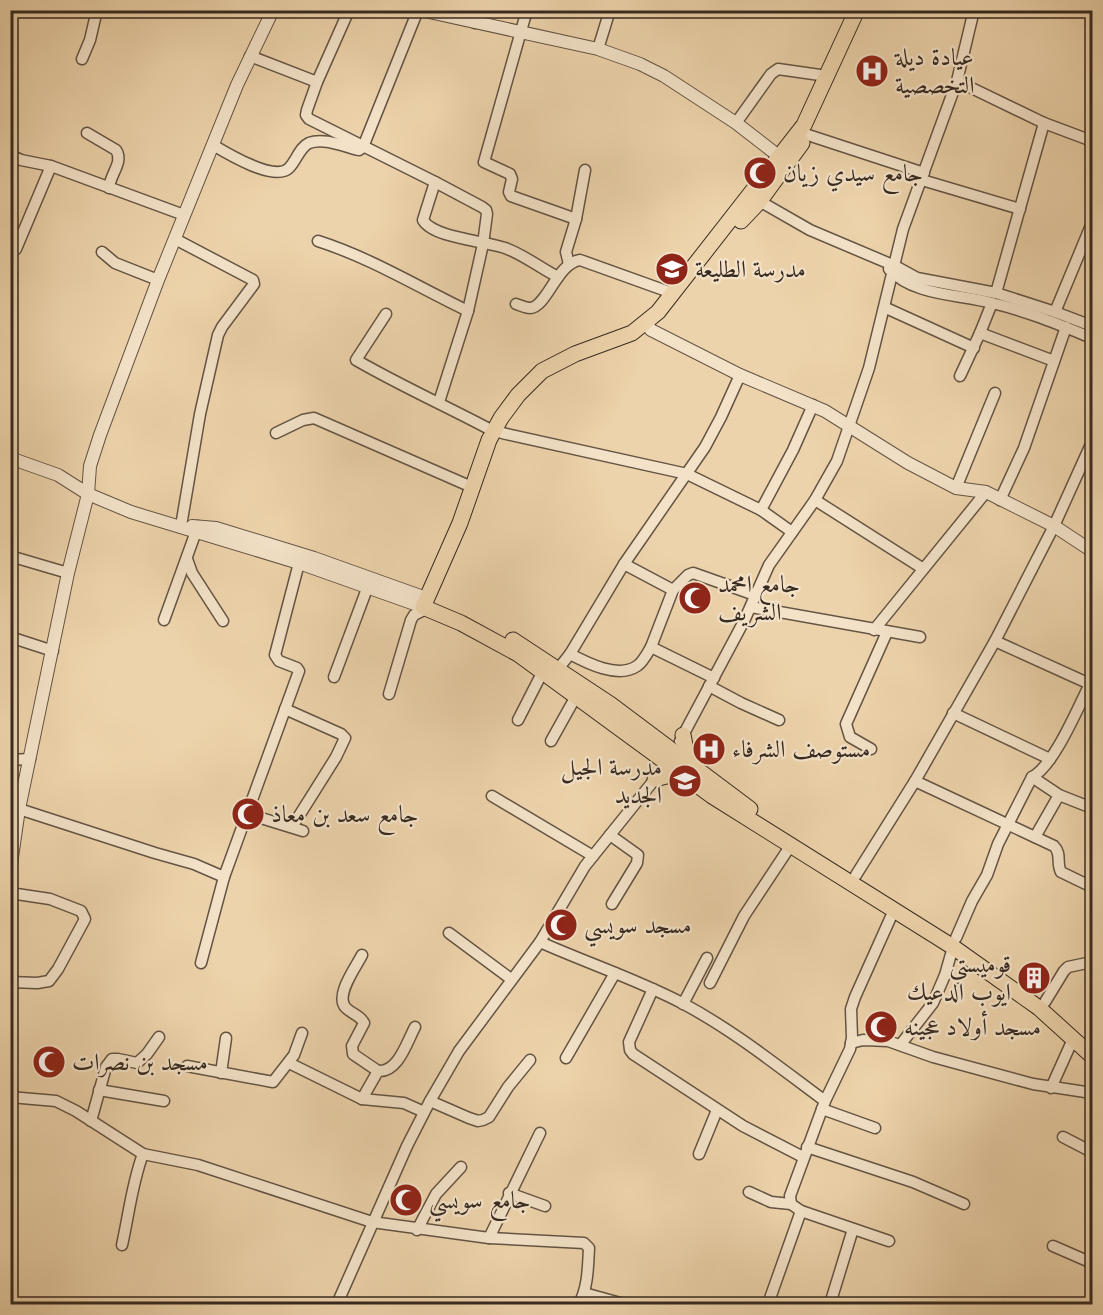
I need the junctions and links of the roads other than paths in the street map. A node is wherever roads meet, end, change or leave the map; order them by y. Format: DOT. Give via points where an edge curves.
graph roads {
  1 [pos="97,10"];
  2 [pos="273,10"];
  3 [pos="349,10"];
  4 [pos="419,10"];
  5 [pos="527,10"];
  6 [pos="610,10"];
  7 [pos="857,10"];
  8 [pos="864,10"];
  9 [pos="974,10"];
  10 [pos="477,17"];
  11 [pos="521,32"];
  12 [pos="598,49"];
  13 [pos="250,56"];
  14 [pos="82,59"];
  15 [pos="827,76"];
  16 [pos="957,81"];
  17 [pos="317,82"];
  18 [pos="736,123"];
  19 [pos="1044,123"];
  20 [pos="804,132"];
  21 [pos="87,133"];
  22 [pos="1092,141"];
  23 [pos="213,145"];
  24 [pos="363,147"];
  25 [pos="10,155"];
  26 [pos="784,160"];
  27 [pos="51,166"];
  28 [pos="585,170"];
  29 [pos="923,176"];
  30 [pos="435,182"];
  31 [pos="109,188"];
  32 [pos="755,198"];
  33 [pos="1020,209"];
  34 [pos="184,215"];
  35 [pos="576,219"];
  36 [pos="1092,223"];
  37 [pos="175,239"];
  38 [pos="318,241"];
  39 [pos="483,244"];
  40 [pos="16,249"];
  41 [pos="102,252"];
  42 [pos="569,264"];
  43 [pos="894,270"];
  44 [pos="558,277"];
  45 [pos="158,279"];
  46 [pos="672,293"];
  47 [pos="994,298"];
  48 [pos="516,304"];
  49 [pos="886,308"];
  50 [pos="468,311"];
  51 [pos="1055,312"];
  52 [pos="386,314"];
  53 [pos="1092,326"];
  54 [pos="649,327"];
  55 [pos="1066,327"];
  56 [pos="980,333"];
  57 [pos="1092,338"];
  58 [pos="974,348"];
  59 [pos="1054,361"];
  60 [pos="740,375"];
  61 [pos="960,376"];
  62 [pos="995,393"];
  63 [pos="440,402"];
  64 [pos="813,405"];
  65 [pos="850,426"];
  66 [pos="497,432"];
  67 [pos="276,433"];
  68 [pos="1092,442"];
  69 [pos="10,458"];
  70 [pos="687,474"];
  71 [pos="474,488"];
  72 [pos="956,488"];
  73 [pos="986,492"];
  74 [pos="87,494"];
  75 [pos="815,500"];
  76 [pos="1000,500"];
  77 [pos="761,510"];
  78 [pos="1054,526"];
  79 [pos="190,528"];
  80 [pos="792,532"];
  81 [pos="1092,551"];
  82 [pos="10,556"];
  83 [pos="187,559"];
  84 [pos="299,563"];
  85 [pos="624,564"];
  86 [pos="922,568"];
  87 [pos="68,573"];
  88 [pos="368,586"];
  89 [pos="674,590"];
  90 [pos="755,595"];
  91 [pos="429,604"];
  92 [pos="751,607"];
  93 [pos="164,620"];
  94 [pos="223,621"];
  95 [pos="874,630"];
  96 [pos="886,632"];
  97 [pos="10,637"];
  98 [pos="920,637"];
  99 [pos="995,641"];
  100 [pos="651,647"];
  101 [pos="53,651"];
  102 [pos="570,654"];
  103 [pos="558,669"];
  104 [pos="542,673"];
  105 [pos="334,677"];
  106 [pos="711,682"];
  107 [pos="1091,684"];
  108 [pos="389,694"];
  109 [pos="575,698"];
  110 [pos="285,710"];
  111 [pos="953,712"];
  112 [pos="518,720"];
  113 [pos="779,720"];
  114 [pos="683,735"];
  115 [pos="551,741"];
  116 [pos="871,749"];
  117 [pos="671,757"];
  118 [pos="30,759"];
  119 [pos="1050,759"];
  120 [pos="10,760"];
  121 [pos="690,771"];
  122 [pos="1032,777"];
  123 [pos="655,779"];
  124 [pos="915,781"];
  125 [pos="1059,795"];
  126 [pos="492,796"];
  127 [pos="20,808"];
  128 [pos="1092,808"];
  129 [pos="249,813"];
  130 [pos="1008,824"];
  131 [pos="292,827"];
  132 [pos="14,831"];
  133 [pos="303,831"];
  134 [pos="610,835"];
  135 [pos="1035,837"];
  136 [pos="791,845"];
  137 [pos="593,856"];
  138 [pos="11,866"];
  139 [pos="856,875"];
  140 [pos="224,877"];
  141 [pos="1092,887"];
  142 [pos="10,893"];
  143 [pos="612,904"];
  144 [pos="894,910"];
  145 [pos="449,933"];
  146 [pos="540,942"];
  147 [pos="955,943"];
  148 [pos="362,955"];
  149 [pos="707,958"];
  150 [pos="201,963"];
  151 [pos="1092,963"];
  152 [pos="615,974"];
  153 [pos="511,979"];
  154 [pos="10,982"];
  155 [pos="710,983"];
  156 [pos="653,989"];
  157 [pos="1045,1002"];
  158 [pos="683,1004"];
  159 [pos="415,1027"];
  160 [pos="302,1033"];
  161 [pos="159,1037"];
  162 [pos="226,1038"];
  163 [pos="1073,1039"];
  164 [pos="852,1043"];
  165 [pos="901,1044"];
  166 [pos="1092,1045"];
  167 [pos="1092,1056"];
  168 [pos="566,1058"];
  169 [pos="530,1060"];
  170 [pos="289,1063"];
  171 [pos="187,1066"];
  172 [pos="378,1071"];
  173 [pos="221,1073"];
  174 [pos="1051,1088"];
  175 [pos="99,1090"];
  176 [pos="1092,1093"];
  177 [pos="10,1097"];
  178 [pos="362,1099"];
  179 [pos="164,1101"];
  180 [pos="430,1101"];
  181 [pos="824,1105"];
  182 [pos="717,1110"];
  183 [pos="424,1112"];
  184 [pos="91,1121"];
  185 [pos="875,1128"];
  186 [pos="540,1133"];
  187 [pos="1063,1137"];
  188 [pos="805,1152"];
  189 [pos="1092,1152"];
  190 [pos="143,1154"];
  191 [pos="699,1154"];
  192 [pos="461,1167"];
  193 [pos="749,1192"];
  194 [pos="509,1193"];
  195 [pos="791,1204"];
  196 [pos="964,1204"];
  197 [pos="545,1206"];
  198 [pos="801,1211"];
  199 [pos="372,1222"];
  200 [pos="853,1229"];
  201 [pos="417,1230"];
  202 [pos="489,1238"];
  203 [pos="889,1241"];
  204 [pos="122,1245"];
  205 [pos="1053,1246"];
  206 [pos="1092,1263"];
  207 [pos="585,1293"];
  208 [pos="337,1305"];
  209 [pos="579,1305"];
  210 [pos="624,1305"];
  211 [pos="768,1305"];
  212 [pos="830,1305"];
  1 -- 14 [label="street"];
  2 -- 13 [label="street"];
  3 -- 17 [label="street"];
  4 -- 10 [label="street"];
  4 -- 24 [label="street"];
  5 -- 11 [label="street"];
  6 -- 12 [label="street"];
  7 -- 15 [label="main road"];
  8 -- 20 [label="main road"];
  9 -- 16 [label="street"];
  10 -- 11 [label="street"];
  11 -- 12 [label="street"];
  11 -- 35 [label="street" via="484,162 510,174 511,196"];
  12 -- 18 [label="street" via="664,76"];
  13 -- 17 [label="street"];
  13 -- 23 [label="street"];
  15 -- 18 [label="street" via="778,69"];
  15 -- 20 [label="main road"];
  16 -- 19 [label="street"];
  16 -- 29 [label="street"];
  17 -- 24 [label="street" via="306,115 314,123"];
  18 -- 26 [label="street"];
  19 -- 22 [label="street"];
  19 -- 33 [label="street"];
  20 -- 26 [label="main road"];
  20 -- 29 [label="street"];
  21 -- 31 [label="street" via="118,152 119,161"];
  23 -- 24 [label="street" via="250,164 280,173 311,142 359,150"];
  23 -- 34 [label="street"];
  24 -- 30 [label="street"];
  25 -- 27 [label="street"];
  26 -- 32 [label="main road"];
  27 -- 31 [label="street"];
  27 -- 40 [label="street"];
  28 -- 35 [label="street"];
  29 -- 33 [label="street"];
  29 -- 43 [label="street" via="903,229"];
  30 -- 39 [label="street" via="486,210"];
  30 -- 39 [label="street" via="425,207 425,225"];
  31 -- 34 [label="street"];
  32 -- 43 [label="street" via="810,230"];
  32 -- 46 [label="main road"];
  32 -- 54 [label="main road"];
  33 -- 47 [label="street"];
  34 -- 37 [label="street"];
  35 -- 42 [label="street" via="566,252"];
  36 -- 51 [label="street"];
  37 -- 45 [label="street"];
  37 -- 79 [label="street" via="254,284 222,327 216,342 200,414"];
  38 -- 50 [label="street" via="376,263"];
  39 -- 44 [label="street" via="513,251"];
  39 -- 50 [label="street"];
  41 -- 45 [label="street" via="116,263"];
  42 -- 44 [label="street"];
  42 -- 46 [label="street" via="579,260"];
  43 -- 47 [label="street" via="925,290"];
  43 -- 49 [label="street"];
  44 -- 48 [label="street" via="536,306"];
  45 -- 74 [label="street" via="100,435 90,466"];
  46 -- 54 [label="main road"];
  47 -- 51 [label="street"];
  47 -- 55 [label="street"];
  47 -- 56 [label="street"];
  49 -- 58 [label="street"];
  49 -- 65 [label="street"];
  50 -- 63 [label="street"];
  51 -- 53 [label="street"];
  52 -- 63 [label="street" via="356,360"];
  54 -- 60 [label="street"];
  54 -- 66 [label="main road" via="542,370 518,395"];
  55 -- 57 [label="street"];
  55 -- 59 [label="street"];
  56 -- 58 [label="street"];
  56 -- 59 [label="street"];
  58 -- 61 [label="street"];
  59 -- 76 [label="street" via="1024,448"];
  60 -- 64 [label="street"];
  60 -- 70 [label="street" via="721,417"];
  62 -- 72 [label="street"];
  63 -- 66 [label="street"];
  64 -- 65 [label="street"];
  64 -- 77 [label="street"];
  65 -- 72 [label="street"];
  65 -- 75 [label="street" via="837,461"];
  66 -- 70 [label="street"];
  66 -- 71 [label="main road" via="486,448"];
  66 -- 91 [label="main road"];
  67 -- 71 [label="street" via="314,418"];
  68 -- 78 [label="street"];
  69 -- 74 [label="street" via="58,475"];
  70 -- 77 [label="street"];
  70 -- 85 [label="street"];
  71 -- 91 [label="main road"];
  72 -- 73 [label="street"];
  73 -- 76 [label="street"];
  73 -- 86 [label="street"];
  74 -- 79 [label="street" via="131,512"];
  74 -- 87 [label="street"];
  75 -- 80 [label="street"];
  75 -- 86 [label="street"];
  76 -- 78 [label="street"];
  77 -- 80 [label="street"];
  78 -- 81 [label="street"];
  78 -- 99 [label="street"];
  79 -- 83 [label="street"];
  79 -- 84 [label="street"];
  79 -- 91 [label="street" via="216,528 314,558"];
  80 -- 90 [label="street" via="769,565"];
  82 -- 87 [label="street"];
  83 -- 93 [label="street"];
  83 -- 94 [label="street"];
  84 -- 88 [label="street"];
  84 -- 110 [label="street" via="275,654 279,661 299,670"];
  85 -- 89 [label="street"];
  85 -- 102 [label="street"];
  86 -- 95 [label="street"];
  87 -- 101 [label="street"];
  88 -- 91 [label="street"];
  88 -- 105 [label="street"];
  89 -- 90 [label="street" via="693,573"];
  89 -- 100 [label="street"];
  90 -- 92 [label="street"];
  91 -- 103 [label="main road" via="494,629"];
  91 -- 104 [label="main road" via="501,644"];
  91 -- 108 [label="street" via="411,620"];
  92 -- 95 [label="street"];
  92 -- 106 [label="street"];
  95 -- 96 [label="street"];
  96 -- 98 [label="street"];
  96 -- 116 [label="street" via="846,724 850,737"];
  97 -- 101 [label="street"];
  99 -- 107 [label="street"];
  99 -- 111 [label="street"];
  100 -- 102 [label="street" via="639,666 627,670 591,664"];
  100 -- 106 [label="street"];
  101 -- 118 [label="street"];
  102 -- 103 [label="street"];
  103 -- 117 [label="main road"];
  104 -- 109 [label="main road"];
  104 -- 112 [label="street"];
  106 -- 113 [label="street" via="741,703"];
  106 -- 114 [label="street"];
  107 -- 119 [label="street"];
  109 -- 115 [label="street"];
  109 -- 117 [label="main road"];
  110 -- 129 [label="street"];
  110 -- 131 [label="street" via="345,738"];
  111 -- 119 [label="street"];
  111 -- 124 [label="street"];
  114 -- 117 [label="street"];
  114 -- 121 [label="main road"];
  117 -- 121 [label="main road"];
  117 -- 123 [label="street"];
  118 -- 120 [label="street"];
  118 -- 127 [label="street"];
  119 -- 122 [label="street"];
  121 -- 123 [label="main road"];
  121 -- 136 [label="main road" via="712,796"];
  121 -- 139 [label="main road"];
  122 -- 125 [label="street"];
  122 -- 130 [label="street"];
  123 -- 134 [label="street"];
  124 -- 130 [label="street"];
  124 -- 139 [label="street"];
  125 -- 128 [label="street"];
  125 -- 135 [label="street"];
  126 -- 137 [label="street"];
  127 -- 132 [label="street"];
  127 -- 140 [label="street"];
  129 -- 131 [label="street"];
  129 -- 140 [label="street"];
  130 -- 135 [label="street"];
  130 -- 147 [label="street"];
  131 -- 133 [label="street"];
  132 -- 138 [label="street"];
  134 -- 137 [label="street"];
  134 -- 143 [label="street" via="638,855"];
  135 -- 141 [label="street" via="1056,848 1061,872"];
  136 -- 144 [label="main road"];
  136 -- 155 [label="street" via="744,916"];
  137 -- 146 [label="street"];
  139 -- 147 [label="main road"];
  140 -- 150 [label="street"];
  142 -- 154 [label="street" via="50,899 81,911 85,919 49,981"];
  144 -- 147 [label="main road"];
  144 -- 164 [label="street" via="855,997 850,1020"];
  145 -- 153 [label="street"];
  146 -- 152 [label="street"];
  146 -- 153 [label="street"];
  147 -- 157 [label="main road"];
  147 -- 163 [label="main road"];
  147 -- 165 [label="street" via="933,1003"];
  148 -- 172 [label="street" via="342,991 342,1001 364,1023 352,1046 354,1054"];
  149 -- 158 [label="street"];
  151 -- 157 [label="street" via="1068,967"];
  152 -- 156 [label="street"];
  152 -- 168 [label="street"];
  153 -- 180 [label="street" via="459,1051"];
  156 -- 158 [label="street"];
  156 -- 182 [label="street" via="629,1042 630,1050"];
  157 -- 166 [label="main road"];
  158 -- 181 [label="street" via="739,1038"];
  159 -- 172 [label="street" via="391,1069"];
  160 -- 170 [label="street"];
  161 -- 175 [label="street" via="137,1063 111,1059"];
  162 -- 173 [label="street"];
  163 -- 167 [label="main road"];
  163 -- 174 [label="street"];
  164 -- 165 [label="street" via="875,1039"];
  164 -- 181 [label="street"];
  165 -- 174 [label="street" via="933,1057"];
  169 -- 180 [label="street" via="483,1120 469,1119"];
  170 -- 173 [label="street" via="273,1082"];
  170 -- 178 [label="street"];
  171 -- 173 [label="street"];
  172 -- 178 [label="street"];
  174 -- 176 [label="street"];
  175 -- 179 [label="street"];
  175 -- 184 [label="street"];
  177 -- 184 [label="street" via="56,1101"];
  178 -- 183 [label="street" via="404,1103"];
  180 -- 183 [label="street"];
  181 -- 185 [label="street"];
  181 -- 188 [label="street"];
  182 -- 188 [label="street" via="783,1148"];
  182 -- 191 [label="street"];
  183 -- 199 [label="street"];
  184 -- 190 [label="street"];
  186 -- 194 [label="street"];
  187 -- 189 [label="street"];
  188 -- 195 [label="street" via="790,1192"];
  188 -- 196 [label="street" via="913,1182"];
  190 -- 199 [label="street" via="198,1165"];
  190 -- 204 [label="street" via="134,1179"];
  192 -- 201 [label="street" via="436,1194"];
  193 -- 195 [label="street" via="771,1202"];
  194 -- 197 [label="street"];
  194 -- 202 [label="street"];
  195 -- 198 [label="street"];
  198 -- 200 [label="street"];
  198 -- 211 [label="street"];
  199 -- 201 [label="street"];
  199 -- 208 [label="street"];
  200 -- 203 [label="street"];
  200 -- 212 [label="street"];
  201 -- 202 [label="street"];
  202 -- 207 [label="street" via="584,1243 589,1248"];
  205 -- 206 [label="street"];
  207 -- 209 [label="street"];
  207 -- 210 [label="street"];
}
